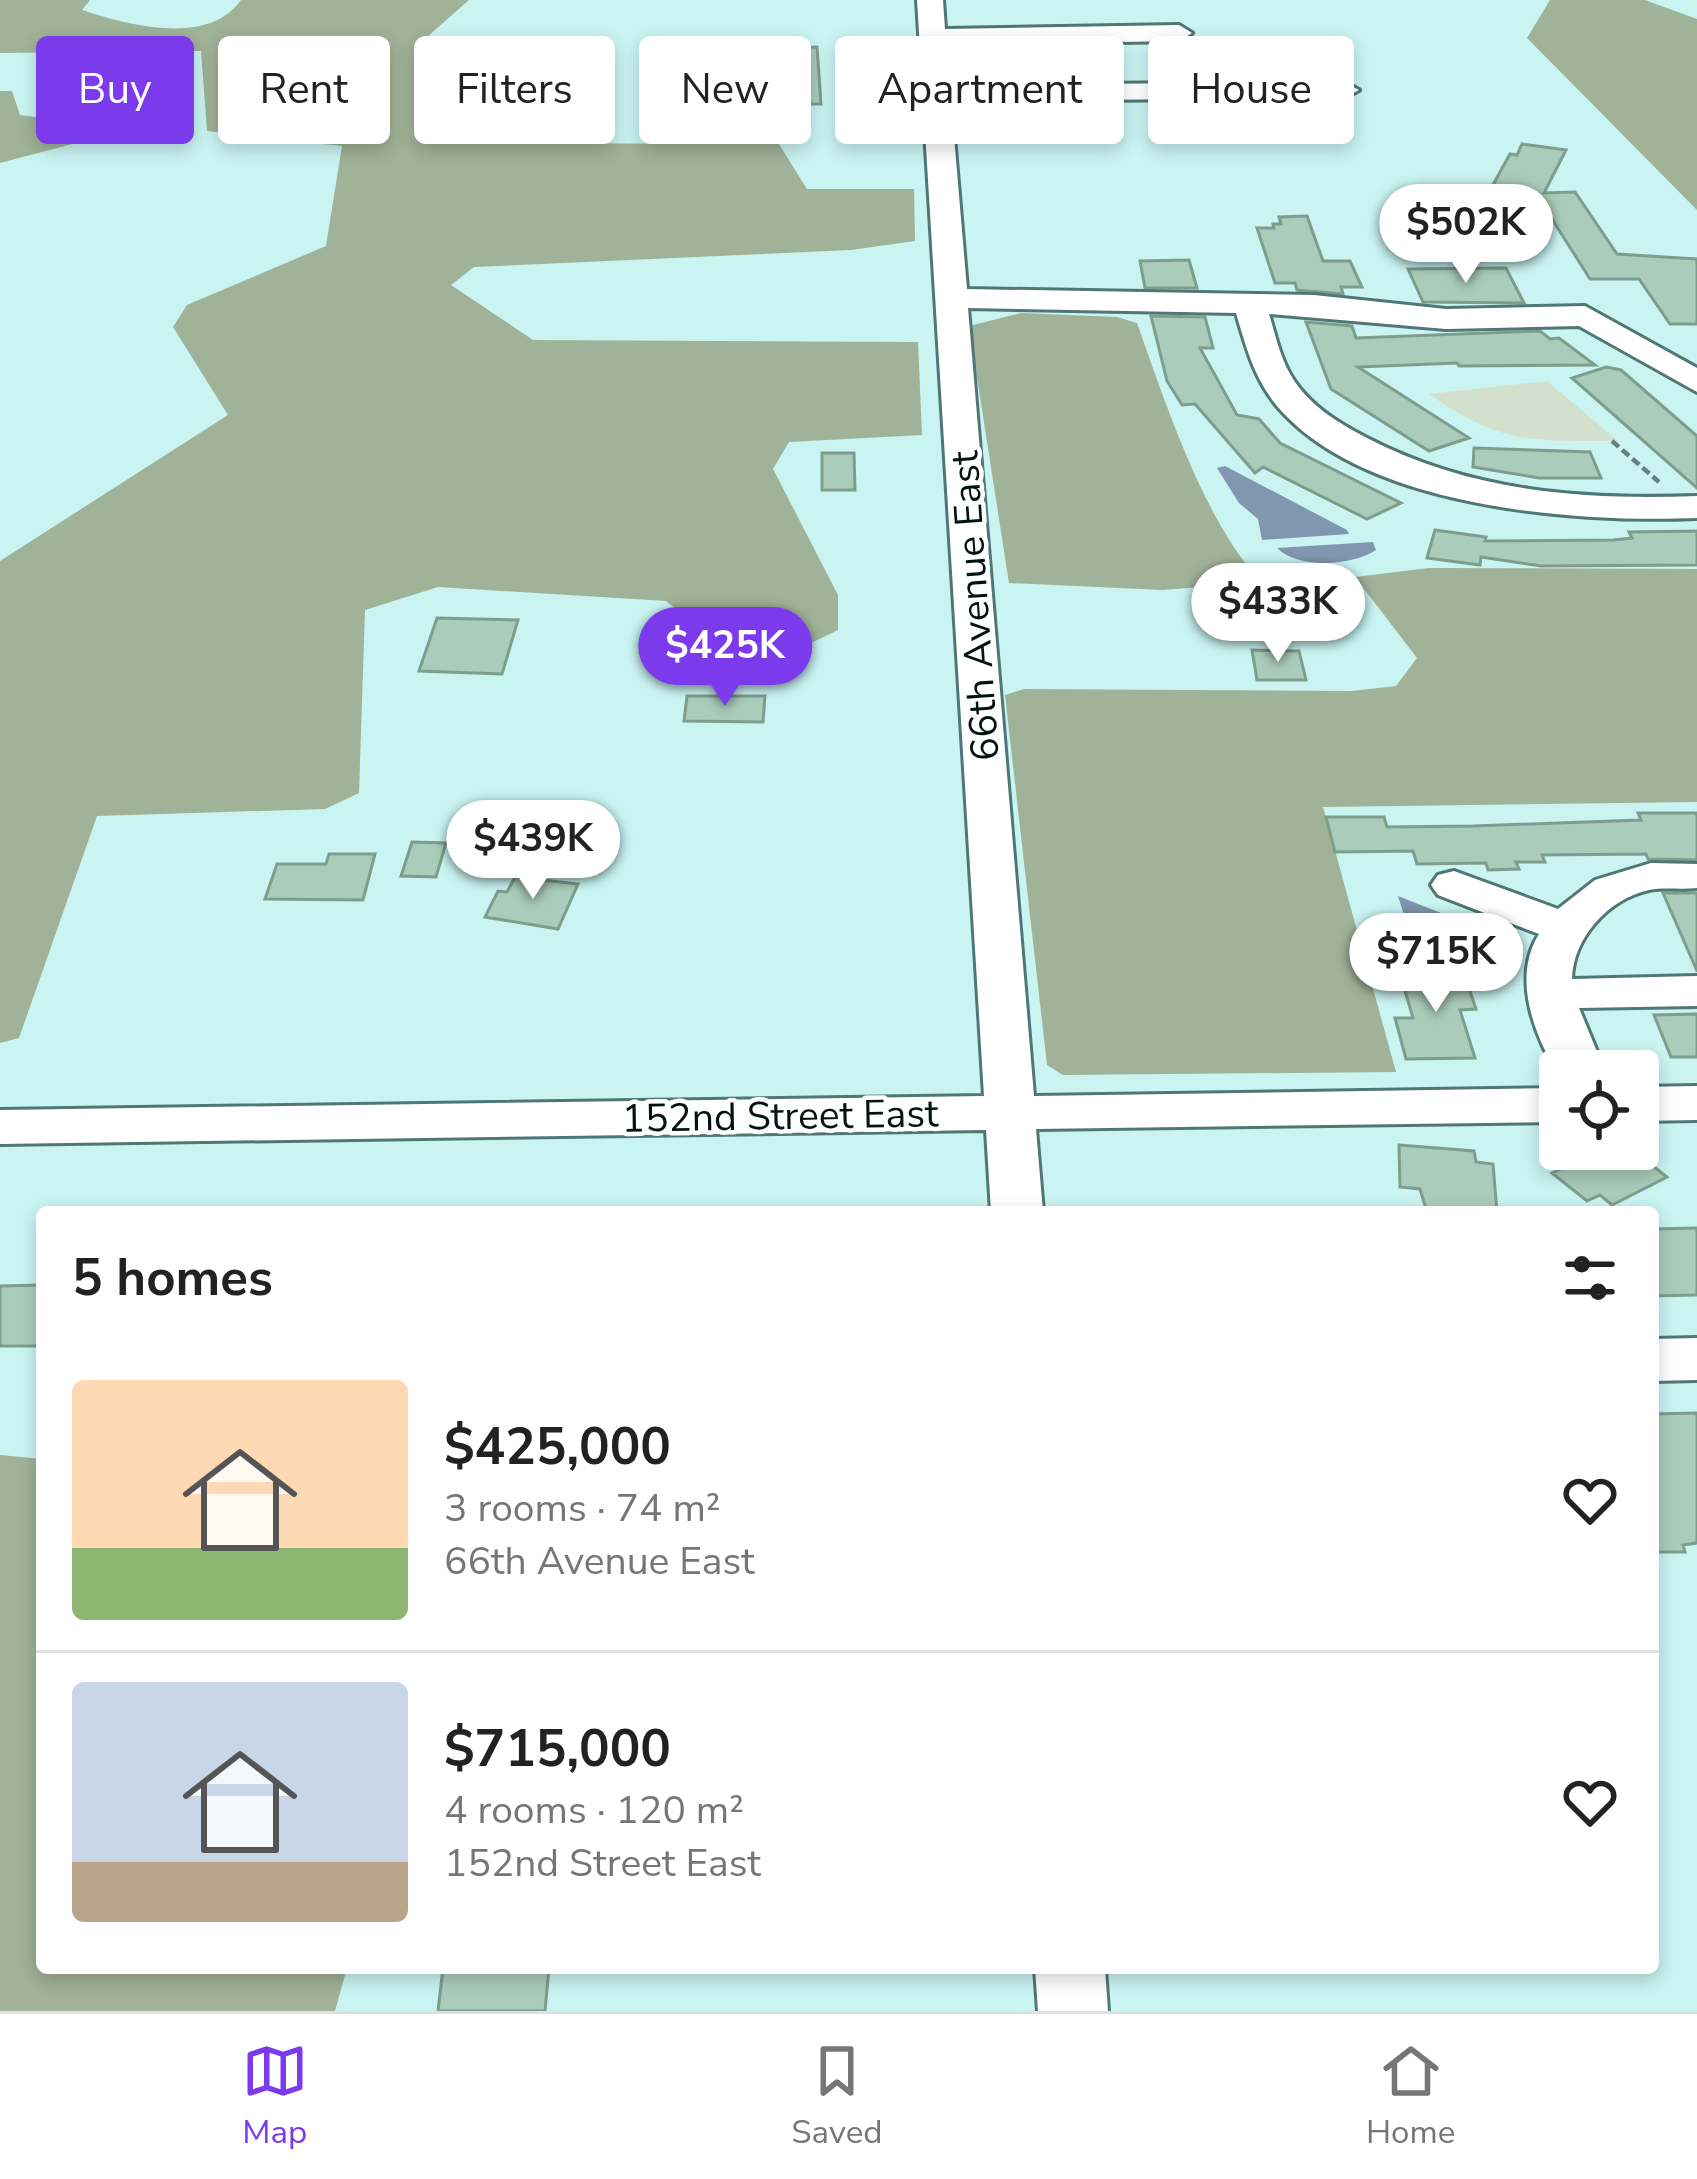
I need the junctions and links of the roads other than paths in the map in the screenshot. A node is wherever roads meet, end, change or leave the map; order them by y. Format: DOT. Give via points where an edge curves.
graph roads {
  1 [pos="931,19"];
  2 [pos="1179,33"];
  3 [pos="941,144"];
  4 [pos="952,298"];
  5 [pos="1250,305"];
  6 [pos="1697,382"];
  7 [pos="1686,508"];
  8 [pos="1692,876"];
  9 [pos="1454,885"];
  10 [pos="1567,929"];
  11 [pos="1697,991"];
  12 [pos="1552,994"];
  13 [pos="1572,1050"];
  14 [pos="1697,1103"];
  15 [pos="1659,1104"];
  16 [pos="1539,1105"];
  17 [pos="1010,1112"];
  18 [pos="0,1127"];
  19 [pos="1017,1206"];
  20 [pos="1697,1359"];
  21 [pos="1659,1360"];
  22 [pos="1070,1974"];
  23 [pos="1073,2011"];
  1 -- 2 [label="street"];
  3 -- 4 [label="street, 66th Avenue East"];
  4 -- 5 [label="street"];
  4 -- 17 [label="street, 66th Avenue East"];
  5 -- 6 [label="street" via="1446,320 1585,316"];
  5 -- 7 [label="street" via="1271,369 1293,403 1346,442 1444,485 1556,507"];
  8 -- 10 [label="street" via="1614,887"];
  9 -- 10 [label="street"];
  10 -- 12 [label="street" via="1548,966"];
  11 -- 12 [label="street"];
  12 -- 13 [label="street"];
  14 -- 15 [label="street"];
  16 -- 17 [label="street, 152nd Street East"];
  17 -- 18 [label="street, 152nd Street East"];
  17 -- 19 [label="street, 66th Avenue East"];
  20 -- 21 [label="street"];
  22 -- 23 [label="street"];
}
